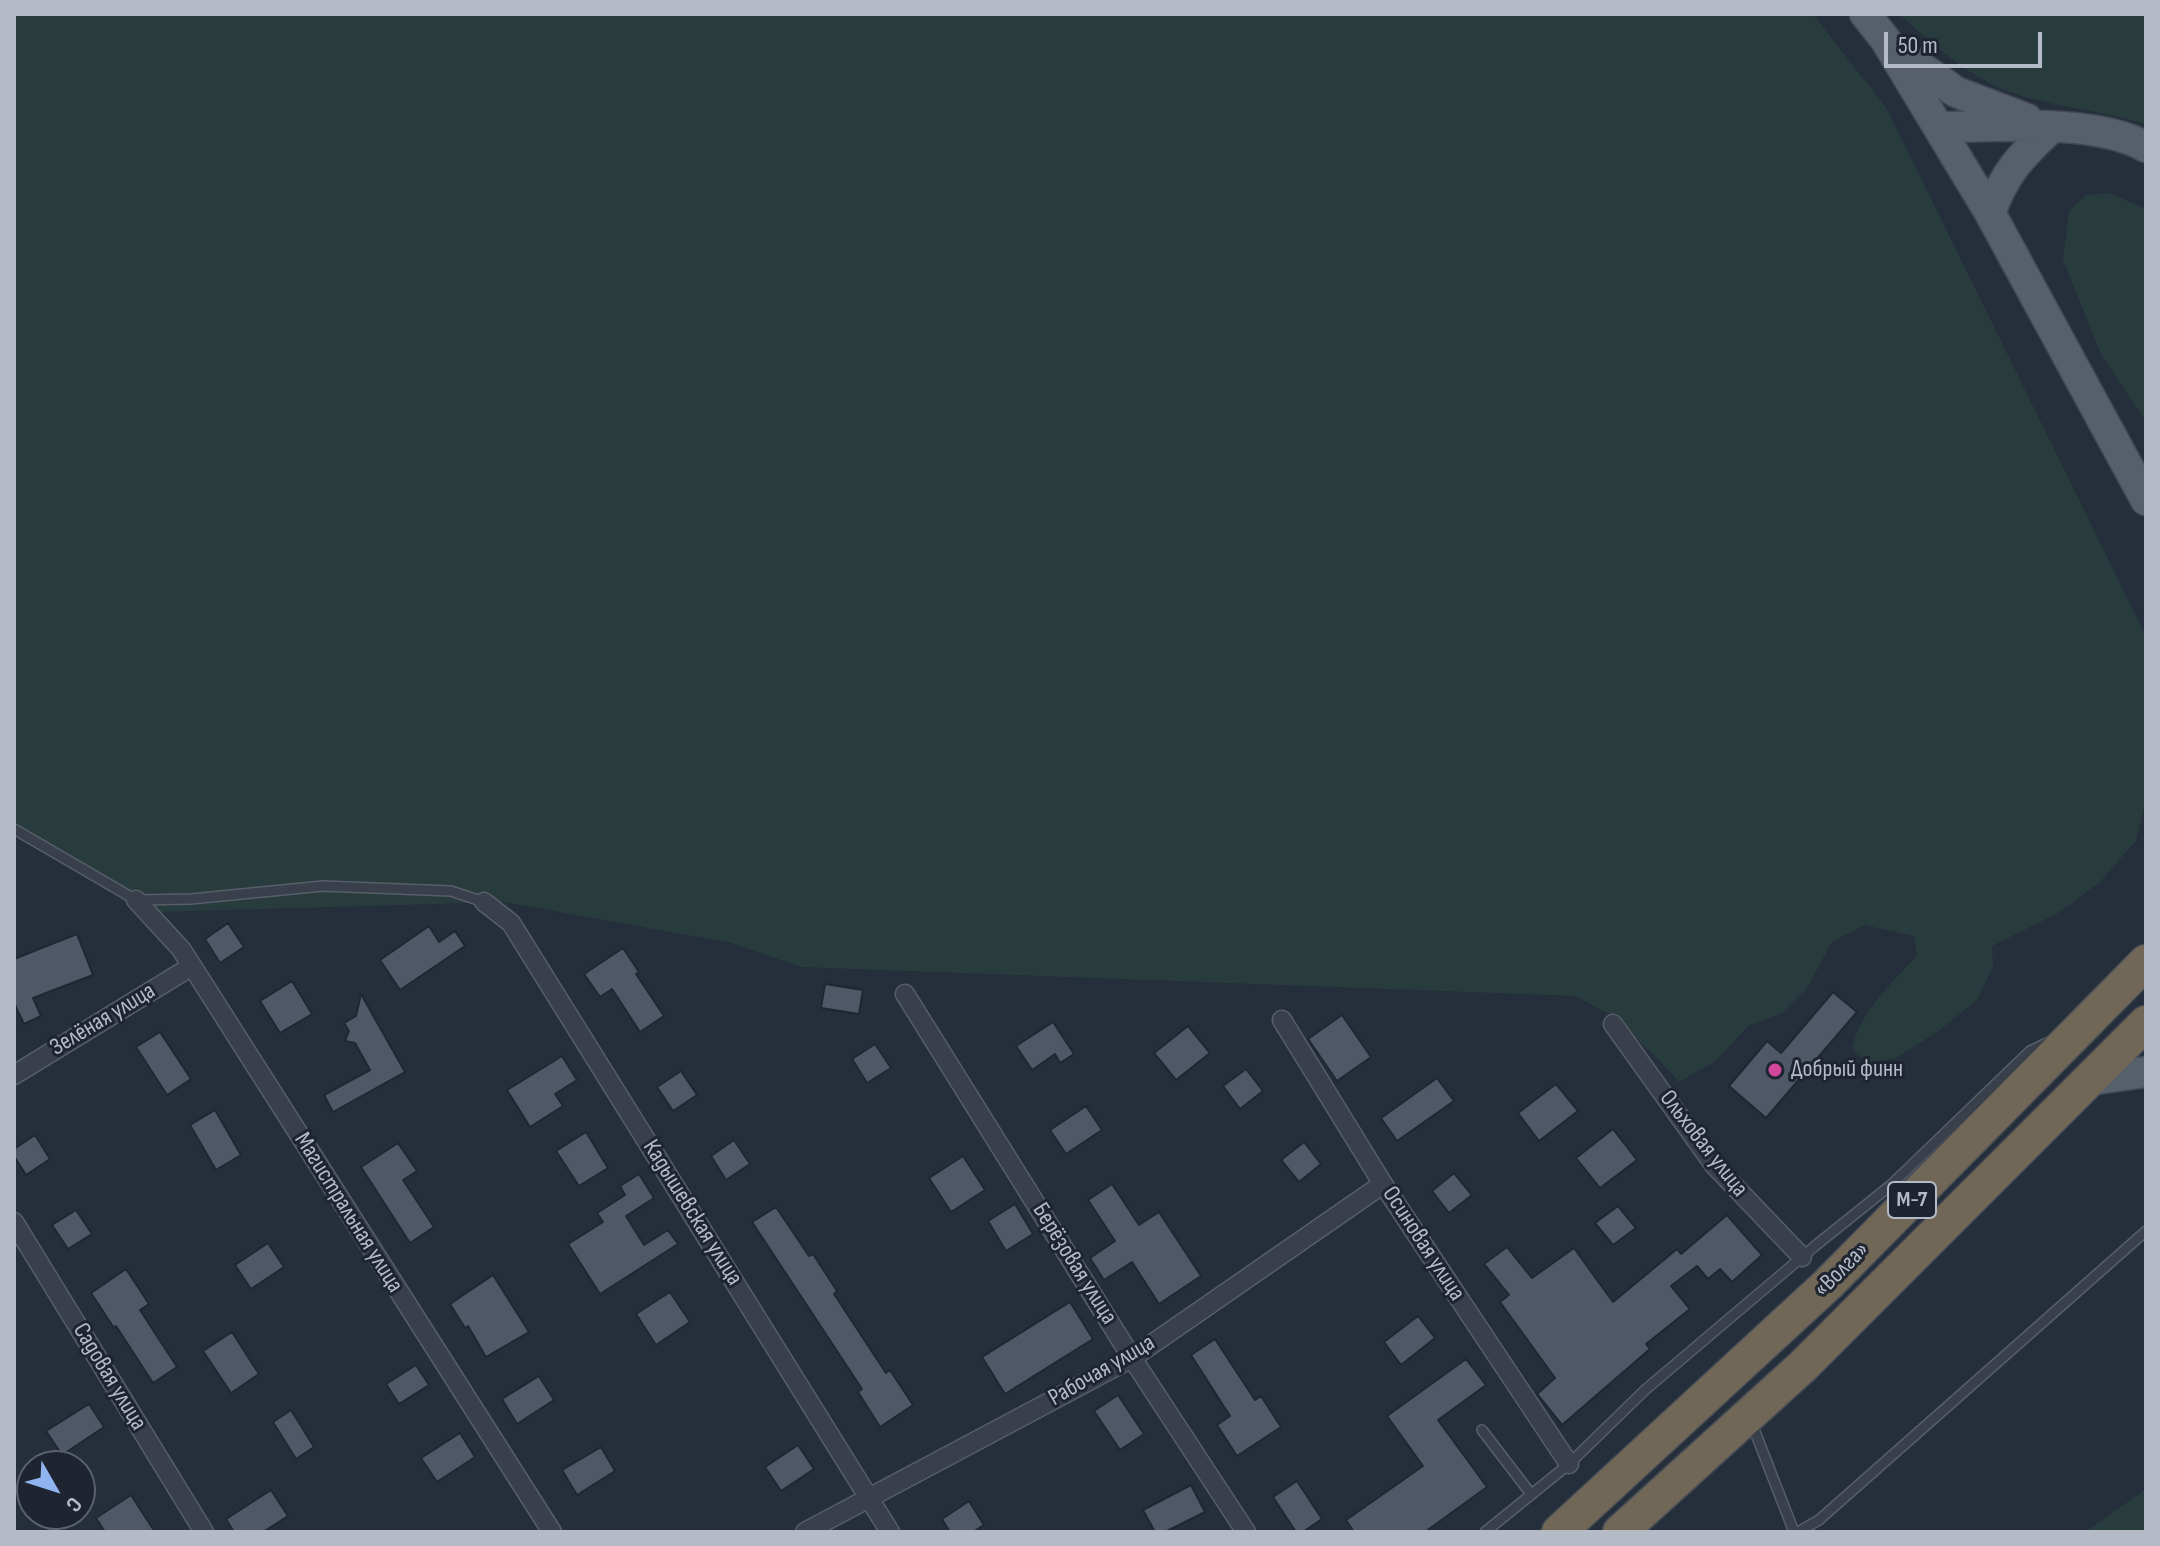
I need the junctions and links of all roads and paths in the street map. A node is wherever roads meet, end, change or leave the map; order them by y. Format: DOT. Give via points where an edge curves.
graph roads {
  1 [pos="1865,14"];
  2 [pos="1885,39"];
  3 [pos="1938,127"];
  4 [pos="2051,128"];
  5 [pos="2146,147"];
  6 [pos="1990,213"];
  7 [pos="2146,500"];
  8 [pos="14,829"];
  9 [pos="136,900"];
  10 [pos="484,902"];
  11 [pos="2146,962"];
  12 [pos="192,966"];
  13 [pos="905,994"];
  14 [pos="1282,1020"];
  15 [pos="2088,1023"];
  16 [pos="2146,1023"];
  17 [pos="1613,1024"];
  18 [pos="2146,1072"];
  19 [pos="14,1075"];
  20 [pos="2090,1080"];
  21 [pos="1383,1184"];
  22 [pos="14,1222"];
  23 [pos="2146,1231"];
  24 [pos="1802,1257"];
  25 [pos="1132,1358"];
  26 [pos="1749,1416"];
  27 [pos="1482,1430"];
  28 [pos="1569,1464"];
  29 [pos="1531,1494"];
  30 [pos="868,1497"];
  31 [pos="204,1532"];
  32 [pos="552,1532"];
  33 [pos="805,1532"];
  34 [pos="890,1532"];
  35 [pos="1246,1532"];
  36 [pos="1485,1532"];
  37 [pos="1559,1532"];
  38 [pos="1620,1532"];
  39 [pos="1796,1532"];
  1 -- 2 [label="main road"];
  2 -- 3 [label="main road"];
  2 -- 4 [label="main road" via="1956,92"];
  3 -- 4 [label="main road"];
  3 -- 6 [label="main road"];
  4 -- 5 [label="main road" via="2117,136"];
  4 -- 6 [label="main road" via="2005,177"];
  6 -- 7 [label="main road"];
  8 -- 9 [label="lane"];
  9 -- 10 [label="lane" via="323,886 451,891"];
  9 -- 12 [label="street, Магистральная улица"];
  10 -- 30 [label="street, Кадышевская улица" via="511,923"];
  11 -- 15 [label="highway, «Волга» / М-7"];
  12 -- 19 [label="street, Зелёная улица"];
  12 -- 32 [label="street, Магистральная улица"];
  13 -- 25 [label="street, Берёзовая улица"];
  14 -- 21 [label="street, Осиновая улица"];
  15 -- 24 [label="lane" via="2030,1051 1891,1185"];
  15 -- 37 [label="highway, «Волга» / М-7" via="1817,1295"];
  16 -- 20 [label="highway, «Волга» / М-7"];
  17 -- 24 [label="street, Ольховая улица" via="1714,1165"];
  18 -- 20 [label="main road"];
  20 -- 26 [label="highway, «Волга» / М-7"];
  21 -- 25 [label="street, Рабочая улица"];
  21 -- 28 [label="street, Осиновая улица"];
  22 -- 31 [label="street, Садовая улица"];
  23 -- 39 [label="lane" via="1819,1520"];
  24 -- 28 [label="lane" via="1645,1390"];
  25 -- 30 [label="street, Рабочая улица"];
  25 -- 35 [label="street, Берёзовая улица"];
  26 -- 38 [label="highway, «Волга» / М-7"];
  26 -- 39 [label="lane"];
  27 -- 29 [label="lane"];
  28 -- 29 [label="lane"];
  29 -- 36 [label="lane"];
  30 -- 33 [label="street, Рабочая улица"];
  30 -- 34 [label="street, Кадышевская улица"];
}
